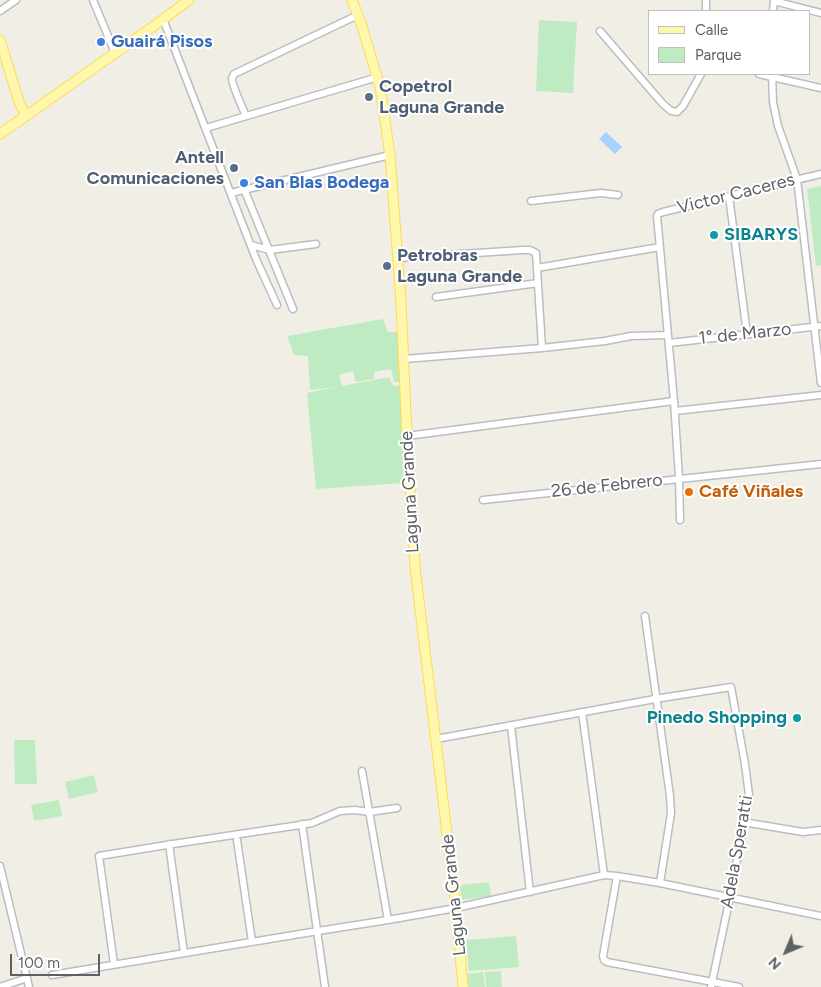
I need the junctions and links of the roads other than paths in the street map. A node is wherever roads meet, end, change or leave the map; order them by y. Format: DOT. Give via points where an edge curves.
graph roads {
  1 [pos="16,0"];
  2 [pos="93,0"];
  3 [pos="189,0"];
  4 [pos="352,0"];
  5 [pos="774,1"];
  6 [pos="179,3"];
  7 [pos="809,10"];
  8 [pos="0,11"];
  9 [pos="358,15"];
  10 [pos="163,19"];
  11 [pos="600,31"];
  12 [pos="0,40"];
  13 [pos="115,53"];
  14 [pos="700,75"];
  15 [pos="772,75"];
  16 [pos="378,77"];
  17 [pos="821,88"];
  18 [pos="26,116"];
  19 [pos="246,116"];
  20 [pos="206,128"];
  21 [pos="0,134"];
  22 [pos="390,155"];
  23 [pos="821,174"];
  24 [pos="798,179"];
  25 [pos="244,189"];
  26 [pos="231,192"];
  27 [pos="618,195"];
  28 [pos="729,196"];
  29 [pos="531,202"];
  30 [pos="316,244"];
  31 [pos="251,245"];
  32 [pos="660,247"];
  33 [pos="270,250"];
  34 [pos="398,258"];
  35 [pos="537,268"];
  36 [pos="538,283"];
  37 [pos="436,297"];
  38 [pos="277,305"];
  39 [pos="293,309"];
  40 [pos="818,327"];
  41 [pos="747,334"];
  42 [pos="668,335"];
  43 [pos="669,342"];
  44 [pos="542,348"];
  45 [pos="404,359"];
  46 [pos="821,383"];
  47 [pos="821,395"];
  48 [pos="674,401"];
  49 [pos="675,411"];
  50 [pos="407,436"];
  51 [pos="821,464"];
  52 [pos="679,478"];
  53 [pos="483,500"];
  54 [pos="680,520"];
  55 [pos="644,616"];
  56 [pos="656,698"];
  57 [pos="582,712"];
  58 [pos="512,726"];
  59 [pos="436,739"];
  60 [pos="362,771"];
  61 [pos="397,808"];
  62 [pos="369,812"];
  63 [pos="743,822"];
  64 [pos="302,824"];
  65 [pos="821,830"];
  66 [pos="237,840"];
  67 [pos="168,844"];
  68 [pos="0,866"];
  69 [pos="604,875"];
  70 [pos="617,876"];
  71 [pos="660,883"];
  72 [pos="530,892"];
  73 [pos="730,898"];
  74 [pos="456,908"];
  75 [pos="821,916"];
  76 [pos="388,920"];
  77 [pos="318,931"];
  78 [pos="252,942"];
  79 [pos="184,953"];
  80 [pos="114,964"];
  81 [pos="52,975"];
  82 [pos="27,978"];
  83 [pos="712,984"];
  84 [pos="0,987"];
  85 [pos="29,987"];
  86 [pos="325,987"];
  87 [pos="463,987"];
  88 [pos="738,987"];
  1 -- 8 [label="street"];
  2 -- 13 [label="street"];
  3 -- 6 [label="main road"];
  4 -- 9 [label="main road, Laguna Grande"];
  5 -- 7 [label="street"];
  6 -- 10 [label="main road"];
  9 -- 16 [label="main road, Laguna Grande"];
  9 -- 19 [label="street" via="234,74 232,80"];
  10 -- 13 [label="main road"];
  10 -- 20 [label="street"];
  11 -- 14 [label="street" via="662,103 674,112 683,106"];
  12 -- 18 [label="main road"];
  13 -- 18 [label="main road"];
  15 -- 17 [label="street"];
  15 -- 24 [label="street" via="778,126"];
  16 -- 19 [label="street"];
  16 -- 22 [label="main road, Laguna Grande"];
  18 -- 21 [label="main road"];
  19 -- 20 [label="street"];
  20 -- 26 [label="street"];
  22 -- 25 [label="street"];
  22 -- 34 [label="main road, Laguna Grande"];
  23 -- 24 [label="street, Victor Caceres"];
  24 -- 28 [label="street, Victor Caceres"];
  24 -- 40 [label="street"];
  25 -- 26 [label="street"];
  25 -- 33 [label="street"];
  26 -- 31 [label="street"];
  27 -- 29 [label="street" via="601,193"];
  28 -- 32 [label="street, Victor Caceres" via="658,214"];
  28 -- 41 [label="street"];
  30 -- 33 [label="street"];
  31 -- 33 [label="street"];
  31 -- 38 [label="street"];
  32 -- 35 [label="street"];
  32 -- 42 [label="street"];
  33 -- 39 [label="street"];
  34 -- 35 [label="street" via="530,250 536,253"];
  34 -- 45 [label="main road, Laguna Grande"];
  35 -- 36 [label="street"];
  36 -- 37 [label="street"];
  36 -- 44 [label="street"];
  40 -- 41 [label="street, 1° de Marzo"];
  40 -- 46 [label="street"];
  41 -- 43 [label="street, 1° de Marzo"];
  42 -- 43 [label="street"];
  42 -- 44 [label="street" via="631,336"];
  43 -- 48 [label="street"];
  44 -- 45 [label="street"];
  45 -- 50 [label="main road, Laguna Grande"];
  47 -- 49 [label="street"];
  48 -- 49 [label="street"];
  48 -- 50 [label="street"];
  49 -- 52 [label="street"];
  50 -- 59 [label="main road, Laguna Grande" via="415,567"];
  51 -- 52 [label="street, 26 de Febrero"];
  52 -- 53 [label="street, 26 de Febrero"];
  52 -- 54 [label="street"];
  55 -- 56 [label="street"];
  56 -- 57 [label="street"];
  56 -- 63 [label="street, Adela Speratti" via="731,687 749,795"];
  56 -- 71 [label="street" via="671,813"];
  57 -- 58 [label="street"];
  57 -- 69 [label="street"];
  58 -- 59 [label="street"];
  58 -- 72 [label="street"];
  59 -- 74 [label="main road, Laguna Grande"];
  60 -- 62 [label="street"];
  61 -- 62 [label="street"];
  62 -- 64 [label="street" via="340,810"];
  62 -- 76 [label="street"];
  63 -- 65 [label="street" via="803,832"];
  63 -- 73 [label="street, Adela Speratti"];
  64 -- 67 [label="street"];
  64 -- 77 [label="street"];
  66 -- 78 [label="street"];
  67 -- 79 [label="street"];
  67 -- 80 [label="street" via="99,856"];
  68 -- 82 [label="street"];
  69 -- 70 [label="street"];
  69 -- 72 [label="street"];
  70 -- 71 [label="street"];
  70 -- 83 [label="street" via="604,960"];
  71 -- 73 [label="street"];
  72 -- 74 [label="street"];
  73 -- 75 [label="street"];
  73 -- 83 [label="street, Adela Speratti"];
  74 -- 76 [label="street"];
  74 -- 87 [label="main road, Laguna Grande"];
  76 -- 77 [label="street"];
  77 -- 78 [label="street"];
  77 -- 86 [label="street"];
  78 -- 79 [label="street"];
  79 -- 80 [label="street"];
  80 -- 81 [label="street"];
  82 -- 84 [label="street"];
  82 -- 85 [label="street"];
  83 -- 88 [label="street"];
}
